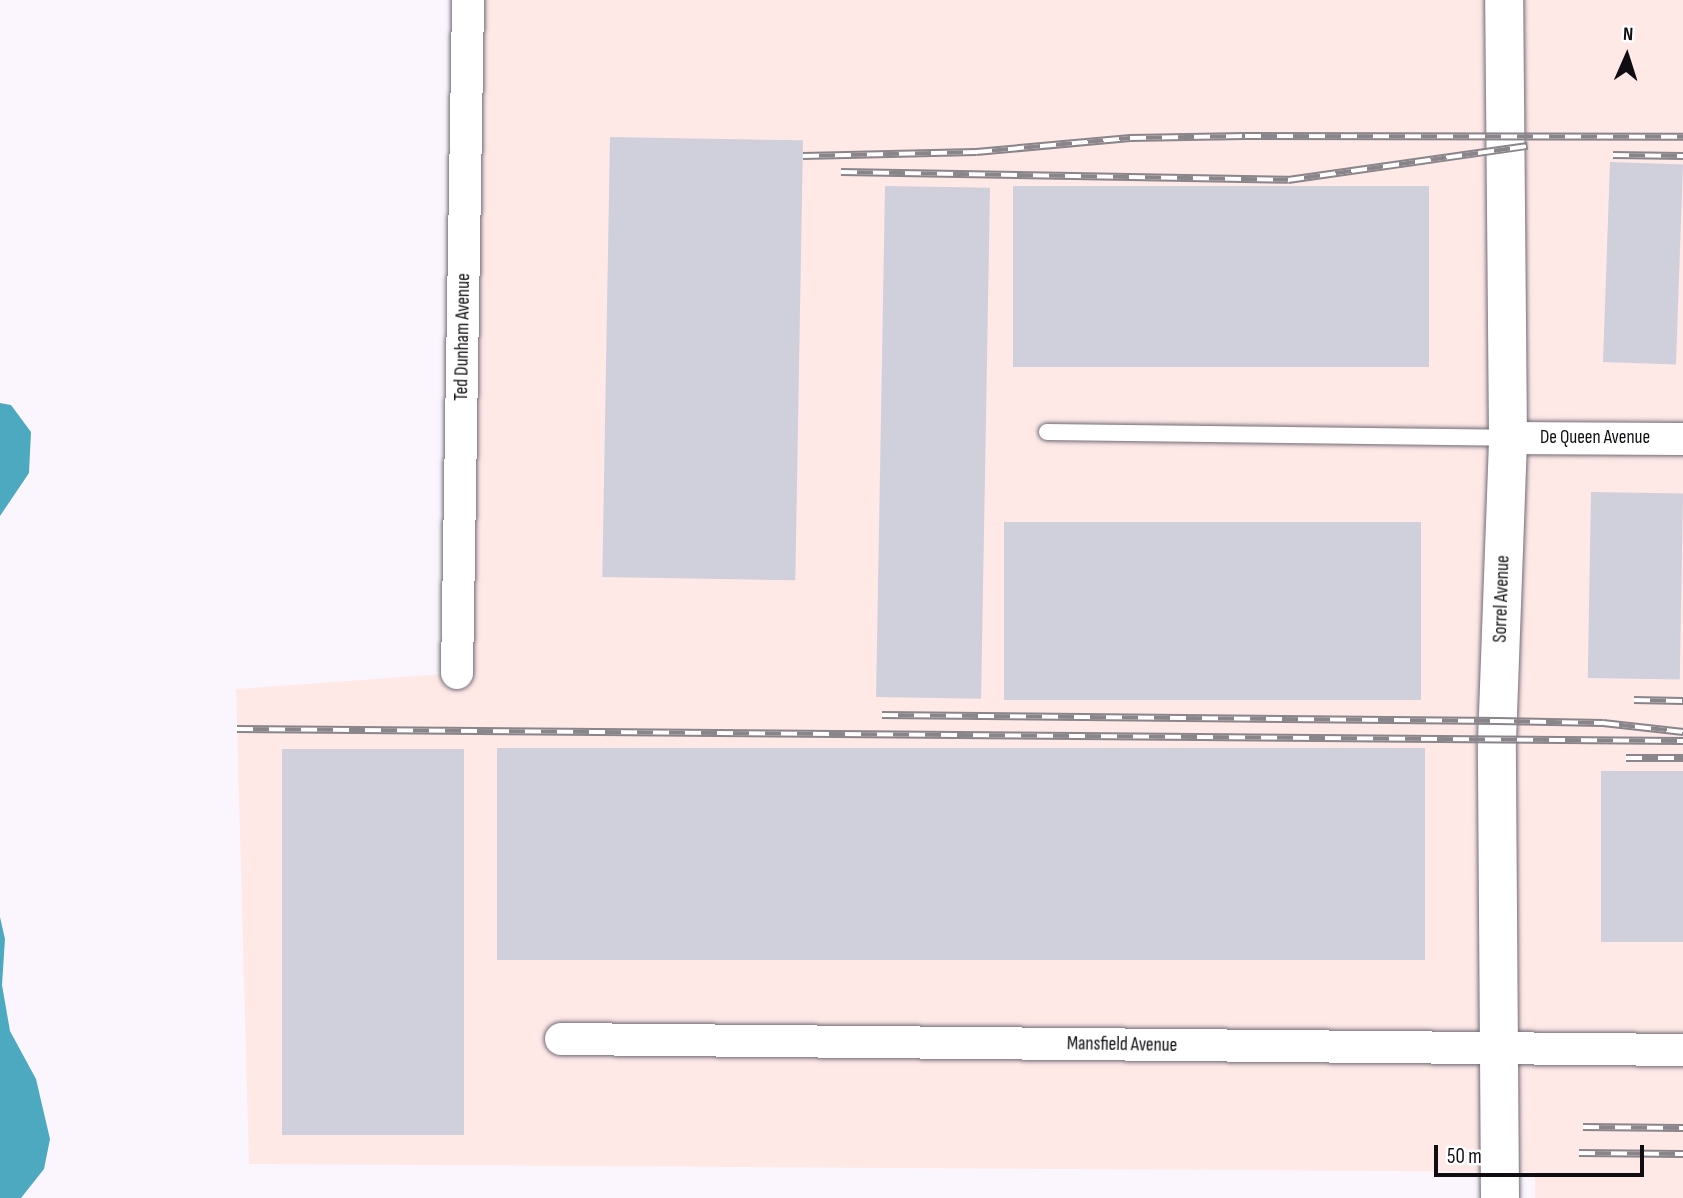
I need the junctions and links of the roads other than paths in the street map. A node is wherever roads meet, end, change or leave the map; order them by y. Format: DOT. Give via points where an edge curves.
graph roads {
  1 [pos="468,0"];
  2 [pos="1504,0"];
  3 [pos="1047,432"];
  4 [pos="1508,438"];
  5 [pos="1683,439"];
  6 [pos="457,673"];
  7 [pos="561,1039"];
  8 [pos="1502,1049"];
  9 [pos="1683,1050"];
  10 [pos="1500,1198"];
  1 -- 6 [label="street, Ted Dunham Avenue"];
  2 -- 4 [label="street, Sorrel Avenue"];
  3 -- 4 [label="lane"];
  4 -- 5 [label="street, De Queen Avenue"];
  4 -- 8 [label="street, Sorrel Avenue" via="1497,741"];
  7 -- 8 [label="street, Mansfield Avenue"];
  8 -- 9 [label="street, Mansfield Avenue"];
  8 -- 10 [label="street, Sorrel Avenue"];
}
